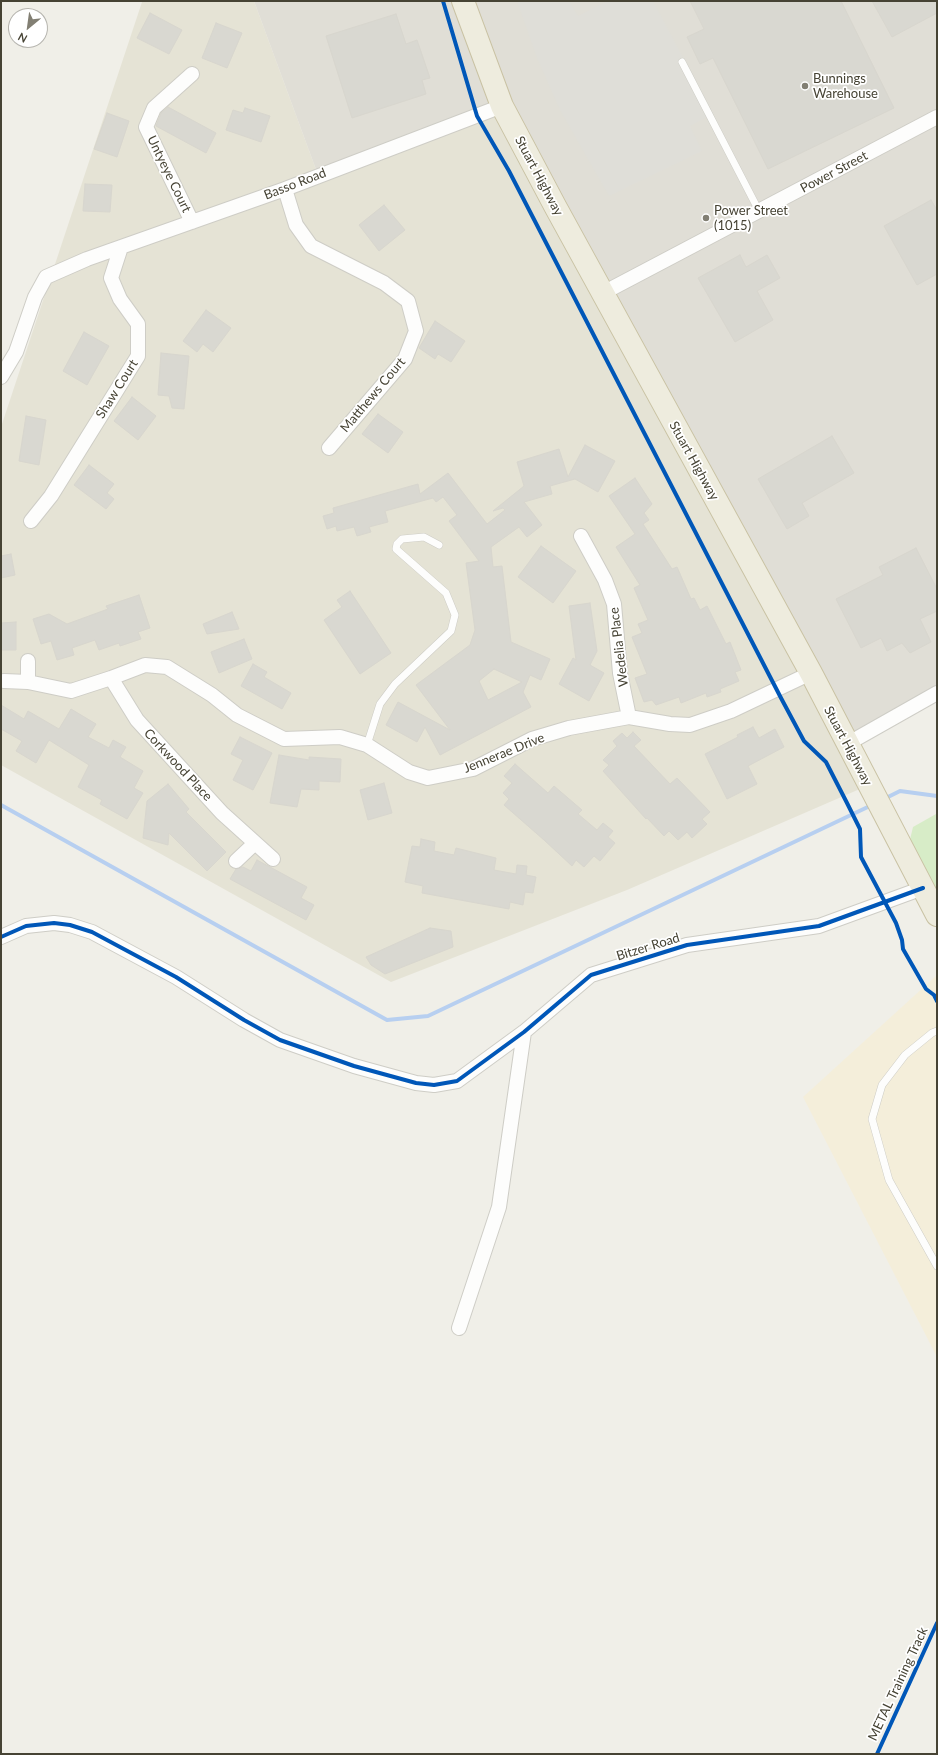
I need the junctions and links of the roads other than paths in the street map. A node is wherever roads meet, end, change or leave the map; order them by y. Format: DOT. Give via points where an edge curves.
graph roads {
  1 [pos="463,1"];
  2 [pos="682,62"];
  3 [pos="192,74"];
  4 [pos="502,106"];
  5 [pos="937,117"];
  6 [pos="285,189"];
  7 [pos="759,211"];
  8 [pos="192,222"];
  9 [pos="121,247"];
  10 [pos="603,293"];
  11 [pos="1,377"];
  12 [pos="329,448"];
  13 [pos="31,521"];
  14 [pos="581,536"];
  15 [pos="439,545"];
  16 [pos="28,661"];
  17 [pos="811,673"];
  18 [pos="111,678"];
  19 [pos="4,681"];
  20 [pos="28,682"];
  21 [pos="937,694"];
  22 [pos="629,717"];
  23 [pos="847,744"];
  24 [pos="367,745"];
  25 [pos="255,843"];
  26 [pos="273,859"];
  27 [pos="236,861"];
  28 [pos="923,888"];
  29 [pos="937,915"];
  30 [pos="1,937"];
  31 [pos="937,1031"];
  32 [pos="524,1032"];
  33 [pos="937,1266"];
  34 [pos="459,1328"];
  1 -- 4 [label="highway, Stuart Highway"];
  2 -- 7 [label="lane"];
  3 -- 8 [label="street, Untyeye Court" via="154,108 146,127"];
  4 -- 6 [label="street, Basso Road"];
  4 -- 10 [label="highway, Stuart Highway"];
  5 -- 7 [label="street, Power Street"];
  6 -- 8 [label="street, Basso Road"];
  6 -- 12 [label="street, Matthews Court" via="296,225 311,246 384,283 408,301 416,331 406,359"];
  7 -- 10 [label="street, Power Street"];
  8 -- 9 [label="street, Basso Road"];
  9 -- 11 [label="street, Basso Road" via="46,276 35,297 16,352"];
  9 -- 13 [label="street, Shaw Court" via="111,278 120,299 138,324 138,356 51,496"];
  10 -- 17 [label="highway, Stuart Highway"];
  14 -- 22 [label="street, Wedelia Place" via="605,580 614,604 620,673"];
  15 -- 24 [label="lane" via="424,537 402,539 396,549 446,593 455,615 451,630 395,684 380,704"];
  16 -- 20 [label="street"];
  17 -- 22 [label="street, Jennerae Drive" via="731,711 690,725"];
  17 -- 23 [label="highway, Stuart Highway"];
  18 -- 20 [label="street, Jennerae Drive" via="71,691"];
  18 -- 24 [label="street, Jennerae Drive" via="145,665 167,667 206,691 237,715 284,739 340,737"];
  18 -- 25 [label="street, Corkwood Place" via="136,720 222,813"];
  19 -- 20 [label="street, Jennerae Drive"];
  21 -- 23 [label="street"];
  22 -- 24 [label="street, Jennerae Drive" via="569,728 532,739 473,769 428,778 409,772"];
  23 -- 28 [label="highway, Stuart Highway"];
  25 -- 26 [label="street, Corkwood Place"];
  25 -- 27 [label="street"];
  28 -- 29 [label="highway, Stuart Highway"];
  28 -- 32 [label="street, Bitzer Road" via="819,926 686,945 591,975"];
  30 -- 32 [label="street, Bitzer Road" via="26,926 54,923 92,932 176,977 280,1040 316,1054 416,1083 434,1085 457,1081"];
  31 -- 33 [label="lane" via="905,1055 882,1085 872,1119 889,1180"];
  32 -- 34 [label="street" via="499,1207"];
}
